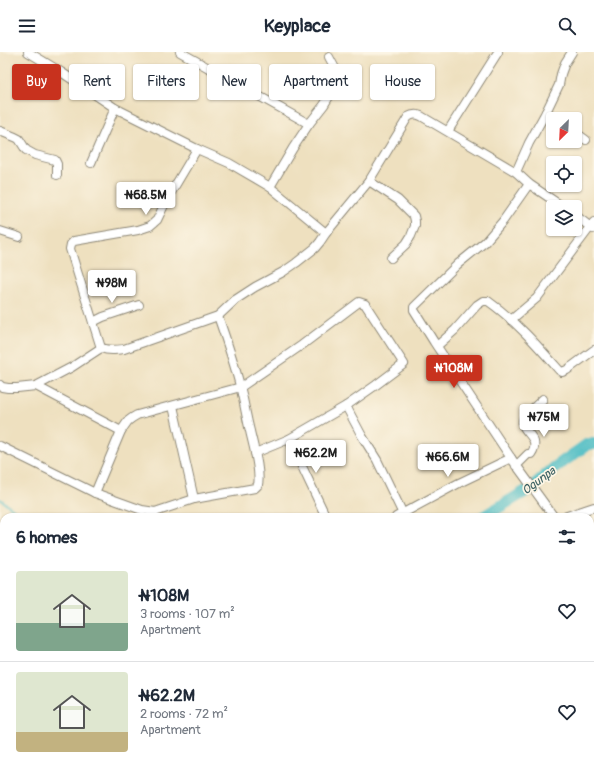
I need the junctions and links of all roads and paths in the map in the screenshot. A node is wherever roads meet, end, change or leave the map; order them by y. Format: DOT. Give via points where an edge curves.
graph roads {
  1 [pos="28,52"];
  2 [pos="180,52"];
  3 [pos="498,52"];
  4 [pos="572,52"];
  5 [pos="329,57"];
  6 [pos="115,108"];
  7 [pos="546,112"];
  8 [pos="309,124"];
  9 [pos="0,131"];
  10 [pos="448,131"];
  11 [pos="582,137"];
  12 [pos="586,140"];
  13 [pos="197,149"];
  14 [pos="91,163"];
  15 [pos="516,172"];
  16 [pos="57,176"];
  17 [pos="370,181"];
  18 [pos="529,184"];
  19 [pos="270,187"];
  20 [pos="553,200"];
  21 [pos="582,219"];
  22 [pos="593,226"];
  23 [pos="0,231"];
  24 [pos="326,233"];
  25 [pos="19,238"];
  26 [pos="391,258"];
  27 [pos="139,305"];
  28 [pos="218,316"];
  29 [pos="511,320"];
  30 [pos="93,322"];
  31 [pos="437,346"];
  32 [pos="101,348"];
  33 [pos="594,350"];
  34 [pos="0,385"];
  35 [pos="36,386"];
  36 [pos="241,388"];
  37 [pos="543,399"];
  38 [pos="173,406"];
  39 [pos="346,406"];
  40 [pos="122,431"];
  41 [pos="289,439"];
  42 [pos="0,446"];
  43 [pos="255,453"];
  44 [pos="510,458"];
  45 [pos="516,466"];
  46 [pos="95,493"];
  47 [pos="194,499"];
  48 [pos="594,507"];
  49 [pos="158,513"];
  50 [pos="164,513"];
  51 [pos="324,513"];
  52 [pos="398,513"];
  53 [pos="403,513"];
  54 [pos="551,513"];
  55 [pos="576,513"];
  1 -- 6 [label="street"];
  2 -- 8 [label="street"];
  3 -- 10 [label="street"];
  4 -- 7 [label="street" via="564,63 559,85"];
  5 -- 8 [label="street" via="337,72 336,85"];
  6 -- 13 [label="street"];
  6 -- 14 [label="street"];
  7 -- 15 [label="street"];
  8 -- 19 [label="street"];
  9 -- 16 [label="street" via="15,136 26,150 35,155 55,160"];
  10 -- 15 [label="street"];
  10 -- 17 [label="street" via="416,114 408,117"];
  11 -- 12 [label="street"];
  13 -- 19 [label="street" via="229,163"];
  13 -- 30 [label="street" via="157,220 150,226 74,241 71,244 70,249"];
  15 -- 18 [label="street"];
  17 -- 24 [label="street"];
  17 -- 26 [label="street" via="398,200 414,216 415,226 411,236"];
  18 -- 20 [label="street"];
  18 -- 31 [label="street" via="504,221 485,242 458,264 414,307"];
  19 -- 24 [label="street"];
  21 -- 22 [label="street"];
  22 -- 29 [label="street" via="537,298"];
  23 -- 25 [label="street"];
  24 -- 28 [label="street" via="315,248 296,263 235,300"];
  27 -- 30 [label="street"];
  28 -- 32 [label="street" via="124,349"];
  28 -- 36 [label="street"];
  29 -- 31 [label="street" via="488,301 483,301"];
  29 -- 33 [label="street" via="562,372"];
  30 -- 32 [label="street"];
  31 -- 44 [label="street"];
  32 -- 35 [label="street"];
  34 -- 35 [label="street" via="12,388"];
  35 -- 40 [label="street"];
  36 -- 38 [label="street"];
  36 -- 39 [label="street" via="359,302 369,308 404,364"];
  36 -- 43 [label="street"];
  37 -- 45 [label="street" via="524,419 524,426 535,446 531,454"];
  38 -- 40 [label="street" via="137,415 128,421"];
  38 -- 47 [label="street"];
  39 -- 41 [label="street"];
  39 -- 52 [label="street" via="377,460"];
  40 -- 46 [label="street"];
  41 -- 43 [label="street"];
  41 -- 51 [label="street"];
  42 -- 46 [label="street"];
  43 -- 47 [label="street" via="260,480 255,488"];
  44 -- 45 [label="street"];
  44 -- 53 [label="street"];
  45 -- 54 [label="street"];
  46 -- 49 [label="street" via="142,510"];
  47 -- 50 [label="street"];
  48 -- 55 [label="street"];
}
